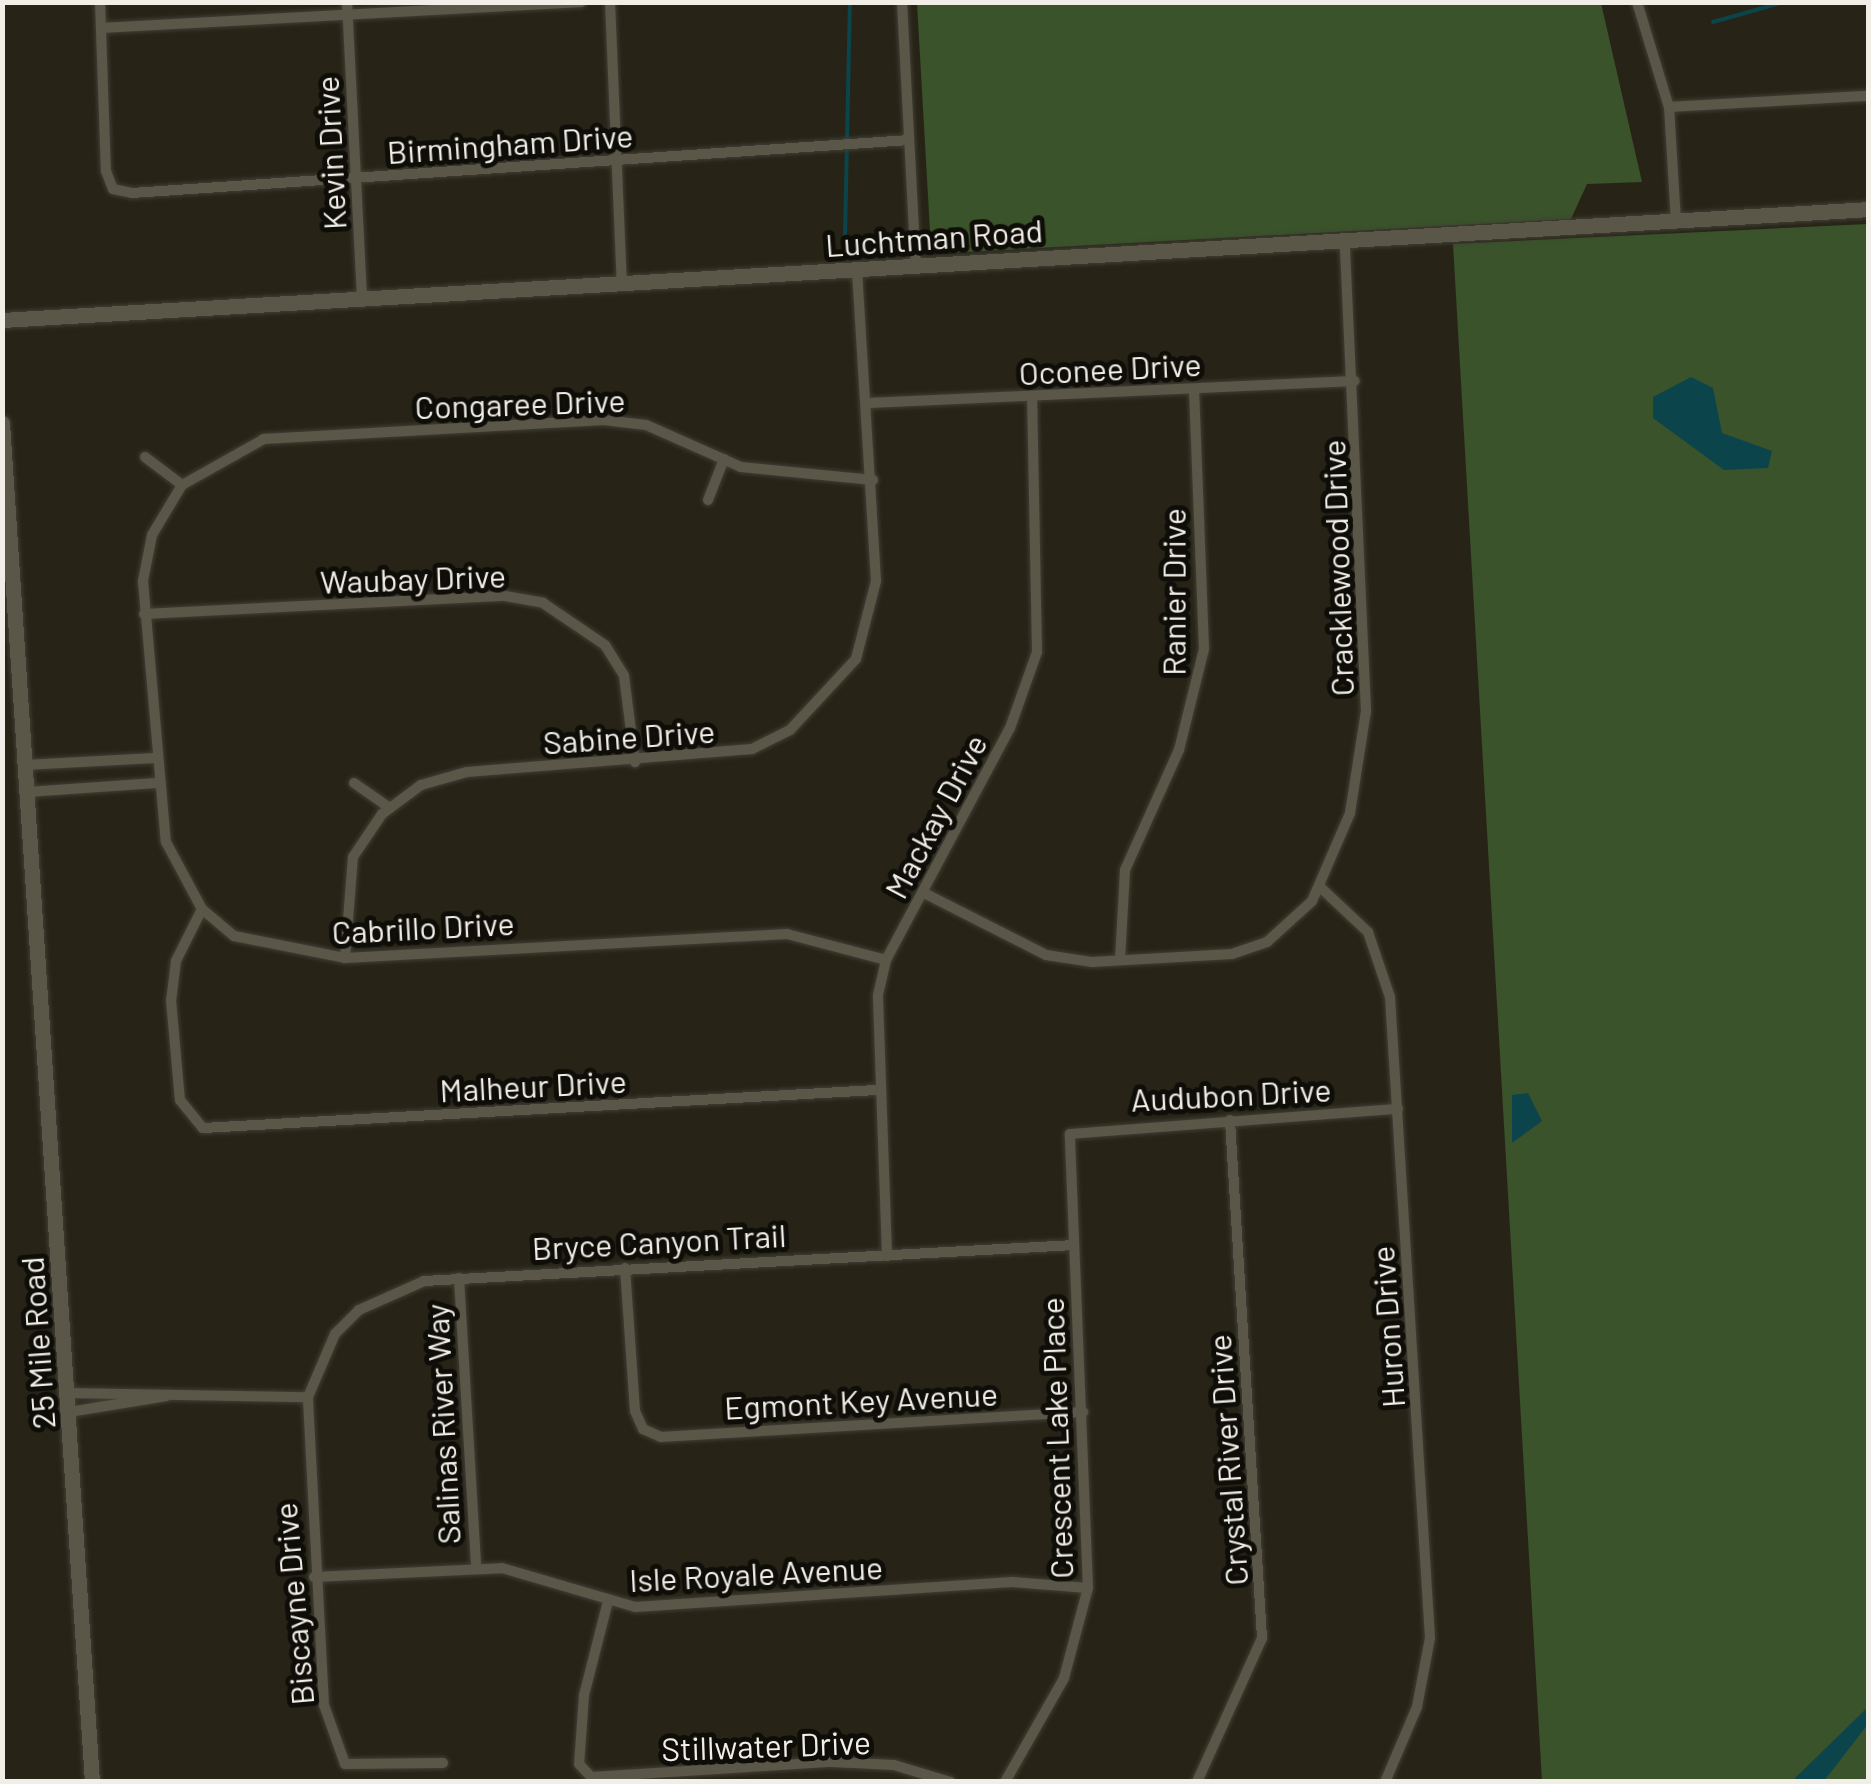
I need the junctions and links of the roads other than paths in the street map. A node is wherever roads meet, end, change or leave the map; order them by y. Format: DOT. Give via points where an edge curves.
graph roads {
  1 [pos="100,2"];
  2 [pos="581,2"];
  3 [pos="610,2"];
  4 [pos="902,2"];
  5 [pos="1637,2"];
  6 [pos="347,8"];
  7 [pos="101,28"];
  8 [pos="1868,96"];
  9 [pos="1669,107"];
  10 [pos="909,140"];
  11 [pos="616,161"];
  12 [pos="356,178"];
  13 [pos="1868,209"];
  14 [pos="1676,220"];
  15 [pos="1346,240"];
  16 [pos="916,266"];
  17 [pos="857,269"];
  18 [pos="622,286"];
  19 [pos="362,300"];
  20 [pos="2,320"];
  21 [pos="1355,381"];
  22 [pos="1194,389"];
  23 [pos="1032,398"];
  24 [pos="868,404"];
  25 [pos="2,422"];
  26 [pos="145,456"];
  27 [pos="724,458"];
  28 [pos="872,480"];
  29 [pos="179,488"];
  30 [pos="708,500"];
  31 [pos="144,614"];
  32 [pos="156,758"];
  33 [pos="636,762"];
  34 [pos="25,766"];
  35 [pos="157,783"];
  36 [pos="354,783"];
  37 [pos="27,792"];
  38 [pos="390,808"];
  39 [pos="1320,888"];
  40 [pos="924,893"];
  41 [pos="202,910"];
  42 [pos="346,958"];
  43 [pos="886,960"];
  44 [pos="1120,960"];
  45 [pos="877,1090"];
  46 [pos="1398,1109"];
  47 [pos="1230,1120"];
  48 [pos="1070,1134"];
  49 [pos="1073,1245"];
  50 [pos="888,1256"];
  51 [pos="625,1268"];
  52 [pos="459,1278"];
  53 [pos="67,1393"];
  54 [pos="166,1396"];
  55 [pos="308,1398"];
  56 [pos="68,1412"];
  57 [pos="1083,1412"];
  58 [pos="476,1568"];
  59 [pos="314,1578"];
  60 [pos="1088,1588"];
  61 [pos="606,1605"];
  62 [pos="444,1763"];
  63 [pos="92,1782"];
  64 [pos="950,1782"];
  65 [pos="1005,1782"];
  66 [pos="1197,1782"];
  67 [pos="1385,1782"];
  1 -- 7 [label="street"];
  2 -- 6 [label="street"];
  3 -- 11 [label="street"];
  4 -- 10 [label="street"];
  5 -- 9 [label="street"];
  6 -- 7 [label="street"];
  6 -- 12 [label="street, Kevin Drive"];
  7 -- 12 [label="street, Birmingham Drive" via="113,189"];
  8 -- 9 [label="street"];
  9 -- 14 [label="street"];
  10 -- 11 [label="street, Birmingham Drive"];
  10 -- 16 [label="street"];
  11 -- 12 [label="street, Birmingham Drive"];
  11 -- 18 [label="street"];
  12 -- 19 [label="street, Kevin Drive"];
  13 -- 14 [label="street, Luchtman Road"];
  14 -- 15 [label="street, Luchtman Road"];
  15 -- 16 [label="street, Luchtman Road"];
  15 -- 21 [label="street, Cracklewood Drive"];
  16 -- 17 [label="street, Luchtman Road"];
  17 -- 18 [label="street, Luchtman Road"];
  17 -- 24 [label="street, Sabine Drive"];
  18 -- 19 [label="street, Luchtman Road"];
  19 -- 20 [label="street, Luchtman Road"];
  21 -- 22 [label="street, Oconee Drive"];
  21 -- 39 [label="street, Cracklewood Drive" via="1366,711 1350,813"];
  22 -- 23 [label="street, Oconee Drive"];
  22 -- 44 [label="street, Ranier Drive" via="1204,649 1185,734 1125,870"];
  23 -- 24 [label="street, Oconee Drive"];
  23 -- 40 [label="street, Mackay Drive" via="1037,652"];
  24 -- 28 [label="street, Sabine Drive"];
  25 -- 34 [label="street, 25 Mile Road"];
  26 -- 29 [label="street"];
  27 -- 28 [label="street, Congaree Drive" via="796,478"];
  27 -- 29 [label="street, Congaree Drive" via="646,424 604,420 264,439"];
  27 -- 30 [label="street"];
  28 -- 33 [label="street, Sabine Drive" via="870,620 827,697 752,750"];
  29 -- 31 [label="street" via="146,558"];
  31 -- 32 [label="street"];
  31 -- 33 [label="street, Waubay Drive" via="505,596 543,603 605,645 624,676"];
  32 -- 34 [label="street"];
  32 -- 35 [label="street"];
  33 -- 38 [label="street, Sabine Drive" via="467,772 420,785"];
  34 -- 37 [label="street, 25 Mile Road"];
  35 -- 37 [label="street"];
  35 -- 41 [label="street" via="166,842"];
  36 -- 38 [label="street"];
  37 -- 53 [label="street, 25 Mile Road"];
  38 -- 42 [label="street, Sabine Drive" via="353,856"];
  39 -- 44 [label="street, Cracklewood Drive" via="1298,920 1266,942 1232,954"];
  39 -- 46 [label="street, Huron Drive" via="1350,908 1381,955"];
  40 -- 43 [label="street, Mackay Drive"];
  40 -- 44 [label="street, Cracklewood Drive" via="1046,954"];
  41 -- 42 [label="street, Cabrillo Drive" via="271,950"];
  41 -- 45 [label="street, Malheur Drive" via="172,982 174,1062 192,1124"];
  42 -- 43 [label="street, Cabrillo Drive" via="787,934"];
  43 -- 45 [label="street, Mackay Drive"];
  45 -- 50 [label="street, Mackay Drive"];
  46 -- 47 [label="street, Audubon Drive"];
  46 -- 67 [label="street, Huron Drive" via="1430,1638 1417,1707"];
  47 -- 48 [label="street, Audubon Drive"];
  47 -- 66 [label="street, Crystal River Drive" via="1262,1638"];
  48 -- 49 [label="street, Crescent Lake Place"];
  49 -- 50 [label="street, Bryce Canyon Trail"];
  49 -- 57 [label="street, Crescent Lake Place"];
  50 -- 51 [label="street, Bryce Canyon Trail"];
  51 -- 52 [label="street, Bryce Canyon Trail"];
  51 -- 57 [label="street, Egmont Key Avenue" via="643,1429 661,1437"];
  52 -- 55 [label="street, Bryce Canyon Trail" via="393,1290 359,1310 335,1334"];
  52 -- 58 [label="street, Salinas River Way"];
  53 -- 54 [label="street"];
  53 -- 56 [label="street, 25 Mile Road"];
  54 -- 55 [label="street"];
  54 -- 56 [label="street"];
  55 -- 59 [label="street, Biscayne Drive"];
  56 -- 63 [label="street, 25 Mile Road"];
  57 -- 60 [label="street, Crescent Lake Place"];
  58 -- 59 [label="street, Isle Royale Avenue"];
  58 -- 61 [label="street, Isle Royale Avenue" via="526,1572"];
  59 -- 62 [label="street, Biscayne Drive" via="321,1683 338,1756 355,1766"];
  60 -- 61 [label="street, Isle Royale Avenue" via="1012,1582"];
  60 -- 65 [label="street, Crescent Lake Place" via="1064,1678"];
  61 -- 64 [label="street, Stillwater Drive" via="584,1695 583,1771 832,1762 894,1765"];
}
